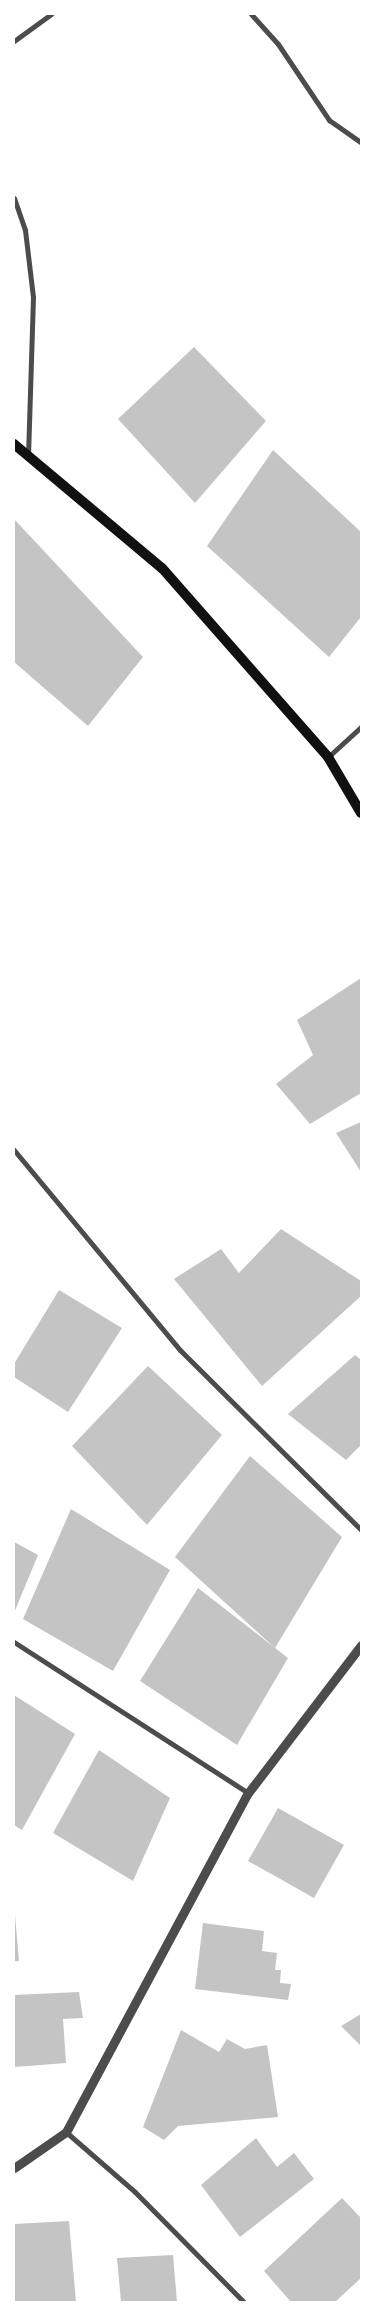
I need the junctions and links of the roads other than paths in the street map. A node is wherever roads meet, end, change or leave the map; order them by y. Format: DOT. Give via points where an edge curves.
graph roads {
  1 [pos="51,14"];
  2 [pos="251,14"];
  3 [pos="14,41"];
  4 [pos="361,142"];
  5 [pos="14,198"];
  6 [pos="14,444"];
  7 [pos="28,456"];
  8 [pos="361,726"];
  9 [pos="328,757"];
  10 [pos="361,813"];
  11 [pos="14,1150"];
  12 [pos="361,1530"];
  13 [pos="14,1642"];
  14 [pos="361,1645"];
  15 [pos="248,1793"];
  16 [pos="66,2132"];
  17 [pos="14,2168"];
  18 [pos="244,2302"];
  1 -- 3 [label="street"];
  2 -- 4 [label="street" via="278,44 329,120"];
  5 -- 7 [label="street" via="25,230 33,297"];
  6 -- 7 [label="main road"];
  7 -- 9 [label="main road" via="162,568"];
  8 -- 9 [label="street"];
  9 -- 10 [label="main road"];
  11 -- 12 [label="street" via="180,1350"];
  13 -- 15 [label="street"];
  14 -- 15 [label="street"];
  15 -- 16 [label="street"];
  16 -- 17 [label="street"];
  16 -- 18 [label="street" via="135,2192"];
}
